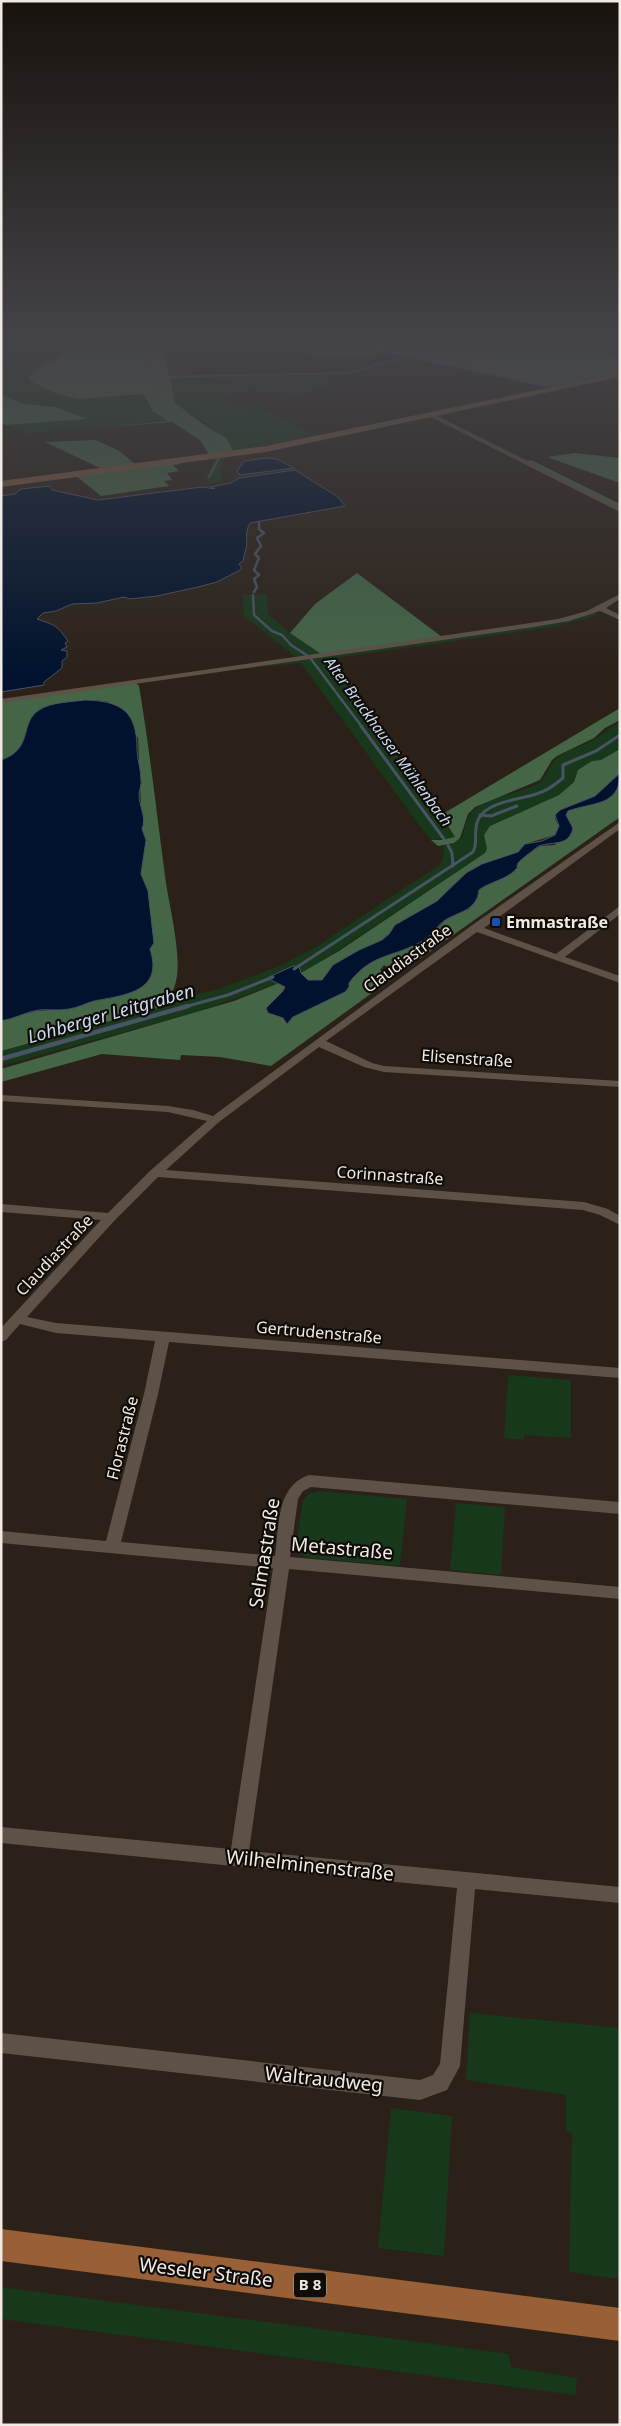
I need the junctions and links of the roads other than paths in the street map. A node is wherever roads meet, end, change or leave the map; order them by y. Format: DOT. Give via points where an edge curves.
graph roads {
  1 [pos="234,453"];
  2 [pos="507,453"];
  3 [pos="1,484"];
  4 [pos="620,510"];
  5 [pos="620,596"];
  6 [pos="602,610"];
  7 [pos="620,618"];
  8 [pos="1,700"];
  9 [pos="620,825"];
  10 [pos="620,909"];
  11 [pos="476,928"];
  12 [pos="557,958"];
  13 [pos="620,980"];
  14 [pos="318,1042"];
  15 [pos="620,1084"];
  16 [pos="1,1098"];
  17 [pos="215,1120"];
  18 [pos="155,1173"];
  19 [pos="1,1208"];
  20 [pos="111,1218"];
  21 [pos="620,1221"];
  22 [pos="18,1319"];
  23 [pos="3,1333"];
  24 [pos="163,1337"];
  25 [pos="620,1373"];
  26 [pos="620,1508"];
  27 [pos="1,1537"];
  28 [pos="112,1546"];
  29 [pos="282,1563"];
  30 [pos="620,1593"];
  31 [pos="1,1835"];
  32 [pos="238,1858"];
  33 [pos="467,1880"];
  34 [pos="620,1894"];
  35 [pos="1,2043"];
  36 [pos="1,2245"];
  37 [pos="620,2325"];
  1 -- 3 [label="street"];
  2 -- 4 [label="street"];
  5 -- 6 [label="street"];
  6 -- 7 [label="street"];
  6 -- 8 [label="street" via="534,626"];
  9 -- 11 [label="street, Claudiastraße"];
  10 -- 12 [label="street"];
  11 -- 12 [label="street"];
  11 -- 14 [label="street, Claudiastraße"];
  12 -- 13 [label="street"];
  14 -- 15 [label="street, Elisenstraße" via="384,1069"];
  14 -- 17 [label="street, Claudiastraße"];
  16 -- 17 [label="street" via="168,1109"];
  17 -- 18 [label="street, Claudiastraße"];
  18 -- 20 [label="street, Claudiastraße"];
  18 -- 21 [label="street, Corinnastraße" via="584,1206"];
  19 -- 20 [label="street, Claudiastraße"];
  20 -- 22 [label="street, Claudiastraße"];
  22 -- 23 [label="street, Claudiastraße"];
  22 -- 24 [label="street, Gertrudenstraße" via="56,1328"];
  24 -- 25 [label="street, Gertrudenstraße"];
  24 -- 28 [label="street, Florastraße"];
  26 -- 29 [label="street, Selmastraße" via="310,1481 298,1487 291,1498"];
  27 -- 28 [label="street, Metastraße"];
  28 -- 29 [label="street, Metastraße"];
  29 -- 30 [label="street, Metastraße"];
  29 -- 32 [label="street, Selmastraße"];
  31 -- 32 [label="street, Wilhelminenstraße"];
  32 -- 33 [label="street, Wilhelminenstraße"];
  33 -- 34 [label="street, Wilhelminenstraße"];
  33 -- 35 [label="street, Waltraudweg" via="450,2066 440,2083 420,2090"];
  36 -- 37 [label="main road, Weseler Straße / B 8"];
}
